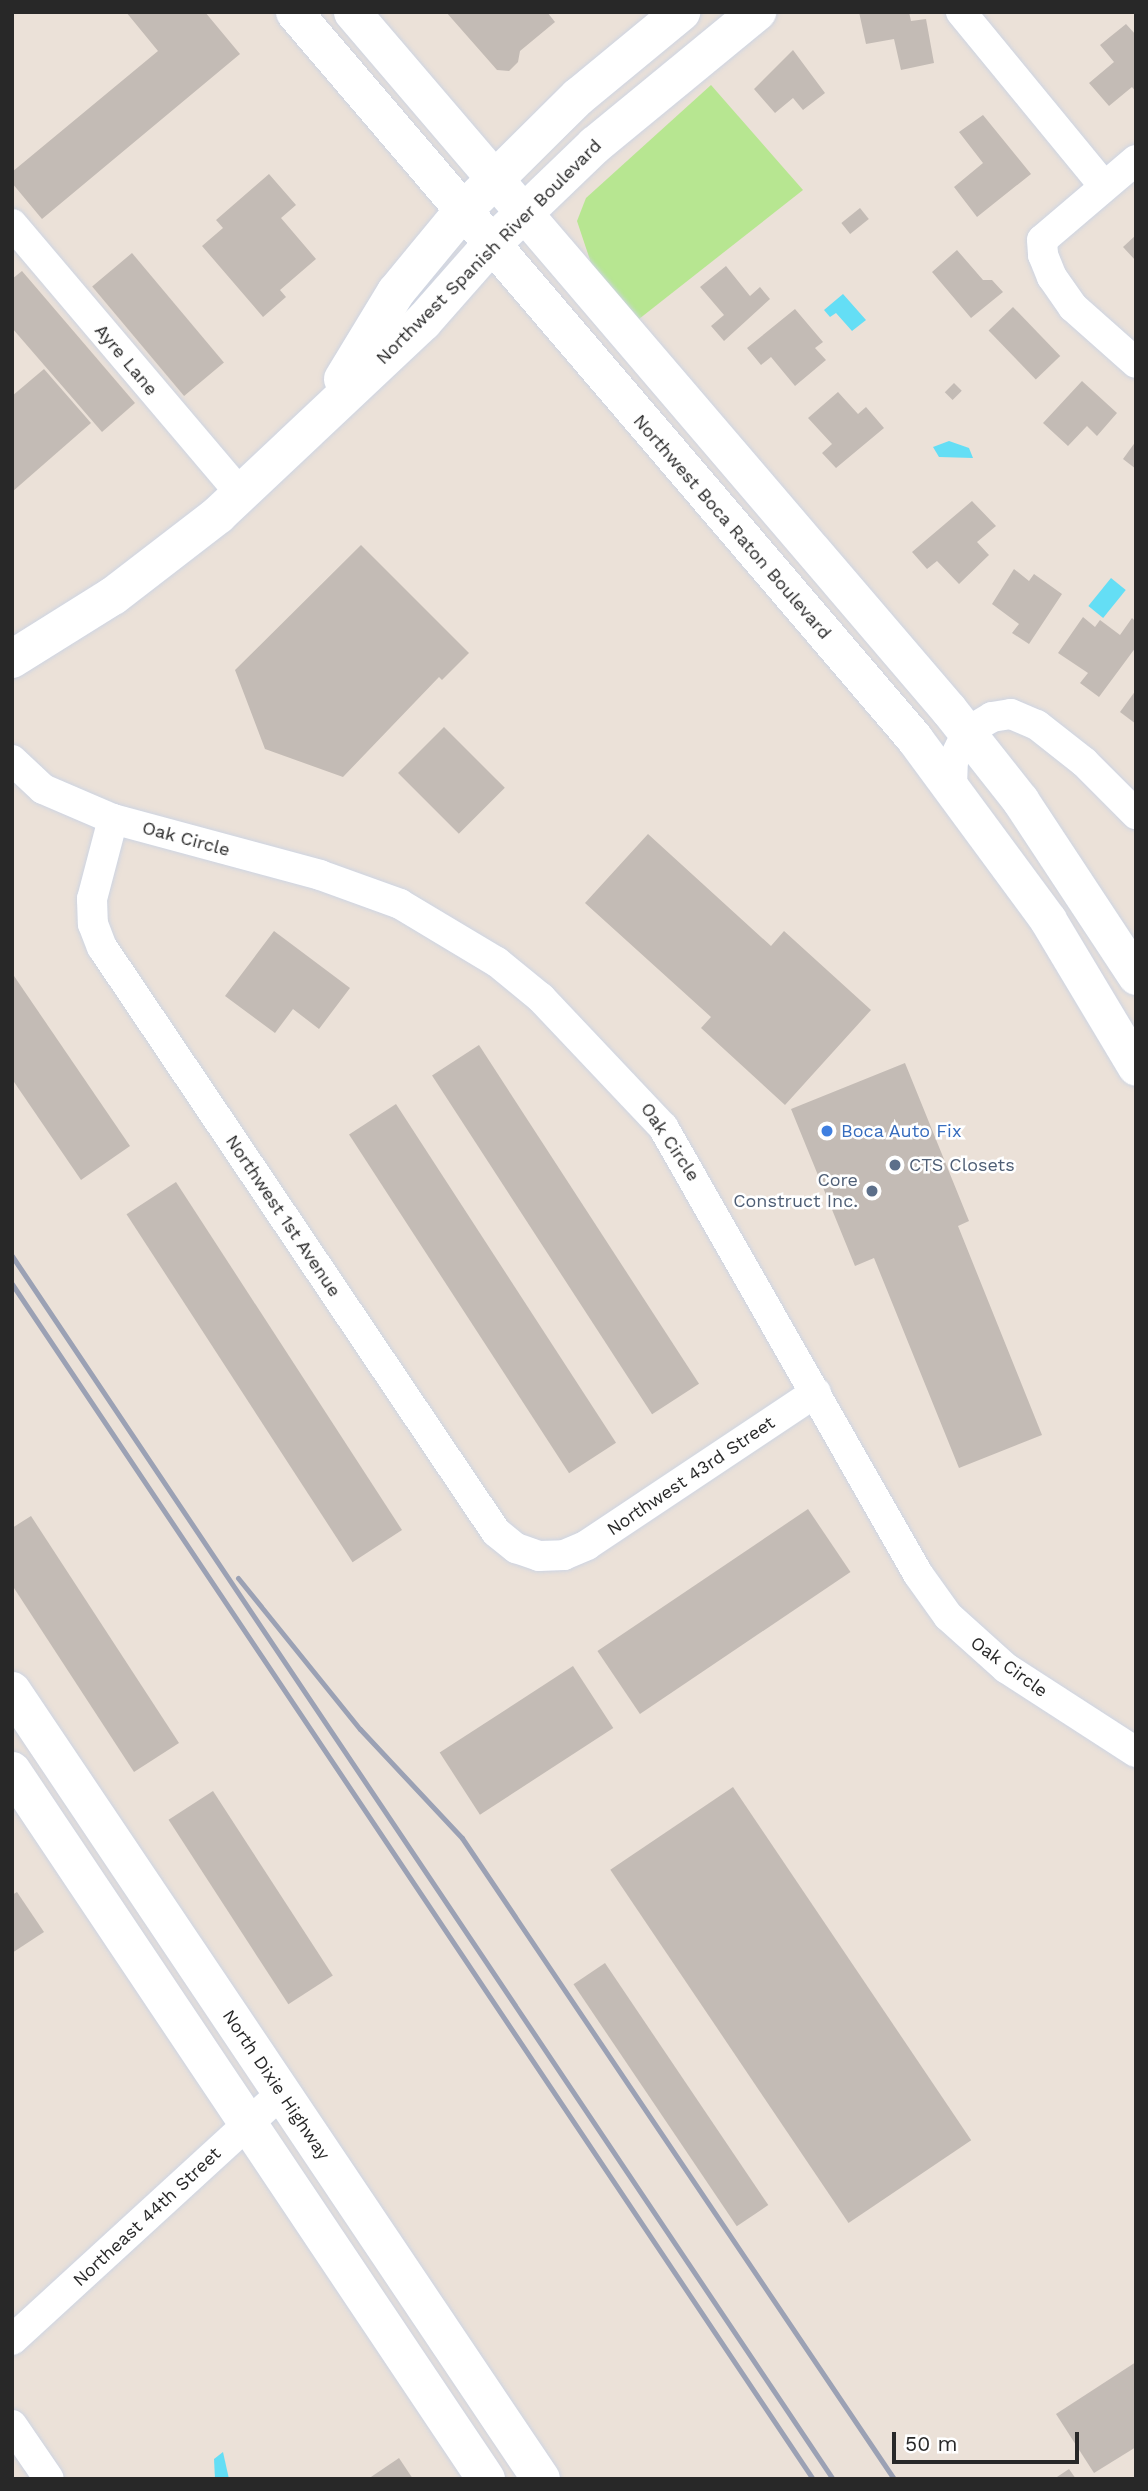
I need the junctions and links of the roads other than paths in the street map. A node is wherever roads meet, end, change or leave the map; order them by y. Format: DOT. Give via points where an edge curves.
graph roads {
  1 [pos="294,12"];
  2 [pos="352,12"];
  3 [pos="681,12"];
  4 [pos="757,12"];
  5 [pos="961,12"];
  6 [pos="1136,160"];
  7 [pos="493,178"];
  8 [pos="1103,185"];
  9 [pos="462,212"];
  10 [pos="522,215"];
  11 [pos="12,224"];
  12 [pos="490,246"];
  13 [pos="1136,363"];
  14 [pos="320,416"];
  15 [pos="241,494"];
  16 [pos="12,659"];
  17 [pos="967,732"];
  18 [pos="12,760"];
  19 [pos="952,786"];
  20 [pos="1136,814"];
  21 [pos="113,819"];
  22 [pos="1136,976"];
  23 [pos="1134,1062"];
  24 [pos="816,1392"];
  25 [pos="564,1555"];
  26 [pos="12,1691"];
  27 [pos="1136,1752"];
  28 [pos="12,1771"];
  29 [pos="282,2093"];
  30 [pos="248,2123"];
  31 [pos="12,2340"];
  32 [pos="12,2425"];
  33 [pos="48,2479"];
  34 [pos="486,2479"];
  35 [pos="541,2479"];
  1 -- 9 [label="street, Northwest Boca Raton Boulevard"];
  2 -- 7 [label="street"];
  3 -- 7 [label="main road, Northwest Spanish River Boulevard" via="579,97"];
  4 -- 10 [label="main road, Northwest Spanish River Boulevard" via="631,114"];
  5 -- 8 [label="street"];
  6 -- 8 [label="street"];
  7 -- 9 [label="main road, Northwest Spanish River Boulevard"];
  7 -- 10 [label="street"];
  8 -- 13 [label="street" via="1049,230 1042,240 1043,255 1073,307"];
  9 -- 12 [label="street, Northwest Boca Raton Boulevard"];
  9 -- 14 [label="main road, Northwest Spanish River Boulevard" via="396,292"];
  10 -- 12 [label="main road, Northwest Spanish River Boulevard"];
  10 -- 17 [label="street"];
  11 -- 15 [label="street, Ayre Lane"];
  12 -- 14 [label="main road, Northwest Spanish River Boulevard" via="423,322"];
  12 -- 19 [label="street, Northwest Boca Raton Boulevard"];
  14 -- 15 [label="main road, Northwest Spanish River Boulevard"];
  15 -- 16 [label="main road, Northwest Spanish River Boulevard" via="113,596"];
  17 -- 19 [label="street" via="953,761"];
  17 -- 20 [label="street" via="992,718 1022,716 1084,762"];
  17 -- 22 [label="street" via="1071,874"];
  18 -- 21 [label="street, Oak Circle" via="43,789"];
  19 -- 23 [label="street, Northwest Boca Raton Boulevard" via="1048,920"];
  21 -- 24 [label="street, Oak Circle" via="320,875 400,904 450,931 528,987 631,1088 663,1126"];
  21 -- 25 [label="street, Northwest 1st Avenue" via="92,899 93,924 102,947 496,1532 516,1548 539,1556"];
  24 -- 25 [label="street, Northwest 43rd Street" via="587,1545"];
  24 -- 27 [label="street, Oak Circle" via="918,1574 948,1616 1006,1668"];
  26 -- 29 [label="main road, North Dixie Highway"];
  28 -- 30 [label="main road"];
  29 -- 30 [label="street, Northeast 44th Street"];
  29 -- 35 [label="main road, North Dixie Highway"];
  30 -- 31 [label="street, Northeast 44th Street"];
  30 -- 34 [label="main road"];
  32 -- 33 [label="street"];
}
